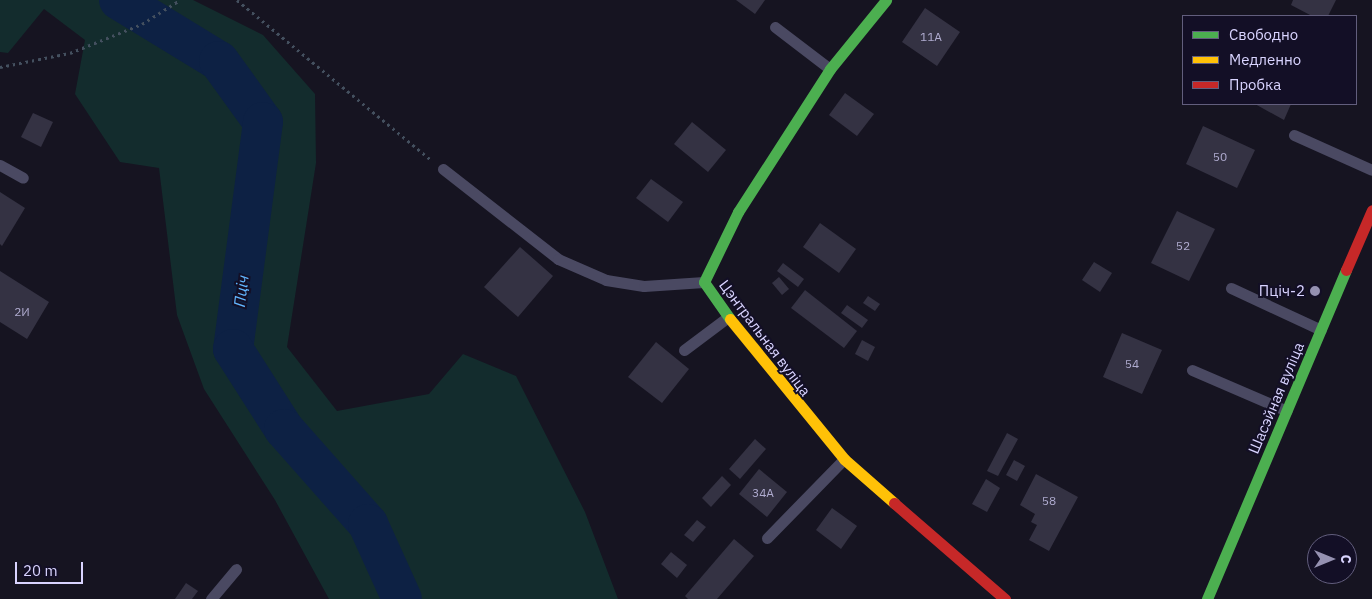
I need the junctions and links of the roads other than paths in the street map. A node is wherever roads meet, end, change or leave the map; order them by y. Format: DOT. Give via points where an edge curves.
graph roads {
  1 [pos="886,0"];
  2 [pos="774,27"];
  3 [pos="830,69"];
  4 [pos="1294,136"];
  5 [pos="0,165"];
  6 [pos="443,169"];
  7 [pos="1372,170"];
  8 [pos="23,178"];
  9 [pos="1372,210"];
  10 [pos="704,282"];
  11 [pos="1231,288"];
  12 [pos="728,317"];
  13 [pos="1321,330"];
  14 [pos="684,350"];
  15 [pos="1192,370"];
  16 [pos="1287,411"];
  17 [pos="844,459"];
  18 [pos="767,538"];
  19 [pos="236,568"];
  20 [pos="210,599"];
  21 [pos="1005,599"];
  22 [pos="1207,599"];
  1 -- 3 [label="street, Цэнтральная вуліца"];
  2 -- 3 [label="lane"];
  3 -- 10 [label="street, Цэнтральная вуліца" via="738,212"];
  4 -- 7 [label="lane"];
  5 -- 8 [label="lane"];
  6 -- 10 [label="lane" via="558,259 606,280 644,286"];
  9 -- 13 [label="street, Шасэйная вуліца"];
  10 -- 12 [label="street, Цэнтральная вуліца"];
  11 -- 13 [label="lane"];
  12 -- 14 [label="lane"];
  12 -- 17 [label="street, Цэнтральная вуліца"];
  13 -- 16 [label="street, Шасэйная вуліца"];
  15 -- 16 [label="lane"];
  16 -- 22 [label="street, Шасэйная вуліца"];
  17 -- 18 [label="lane"];
  17 -- 21 [label="street, Цэнтральная вуліца"];
  19 -- 20 [label="lane"];
}
